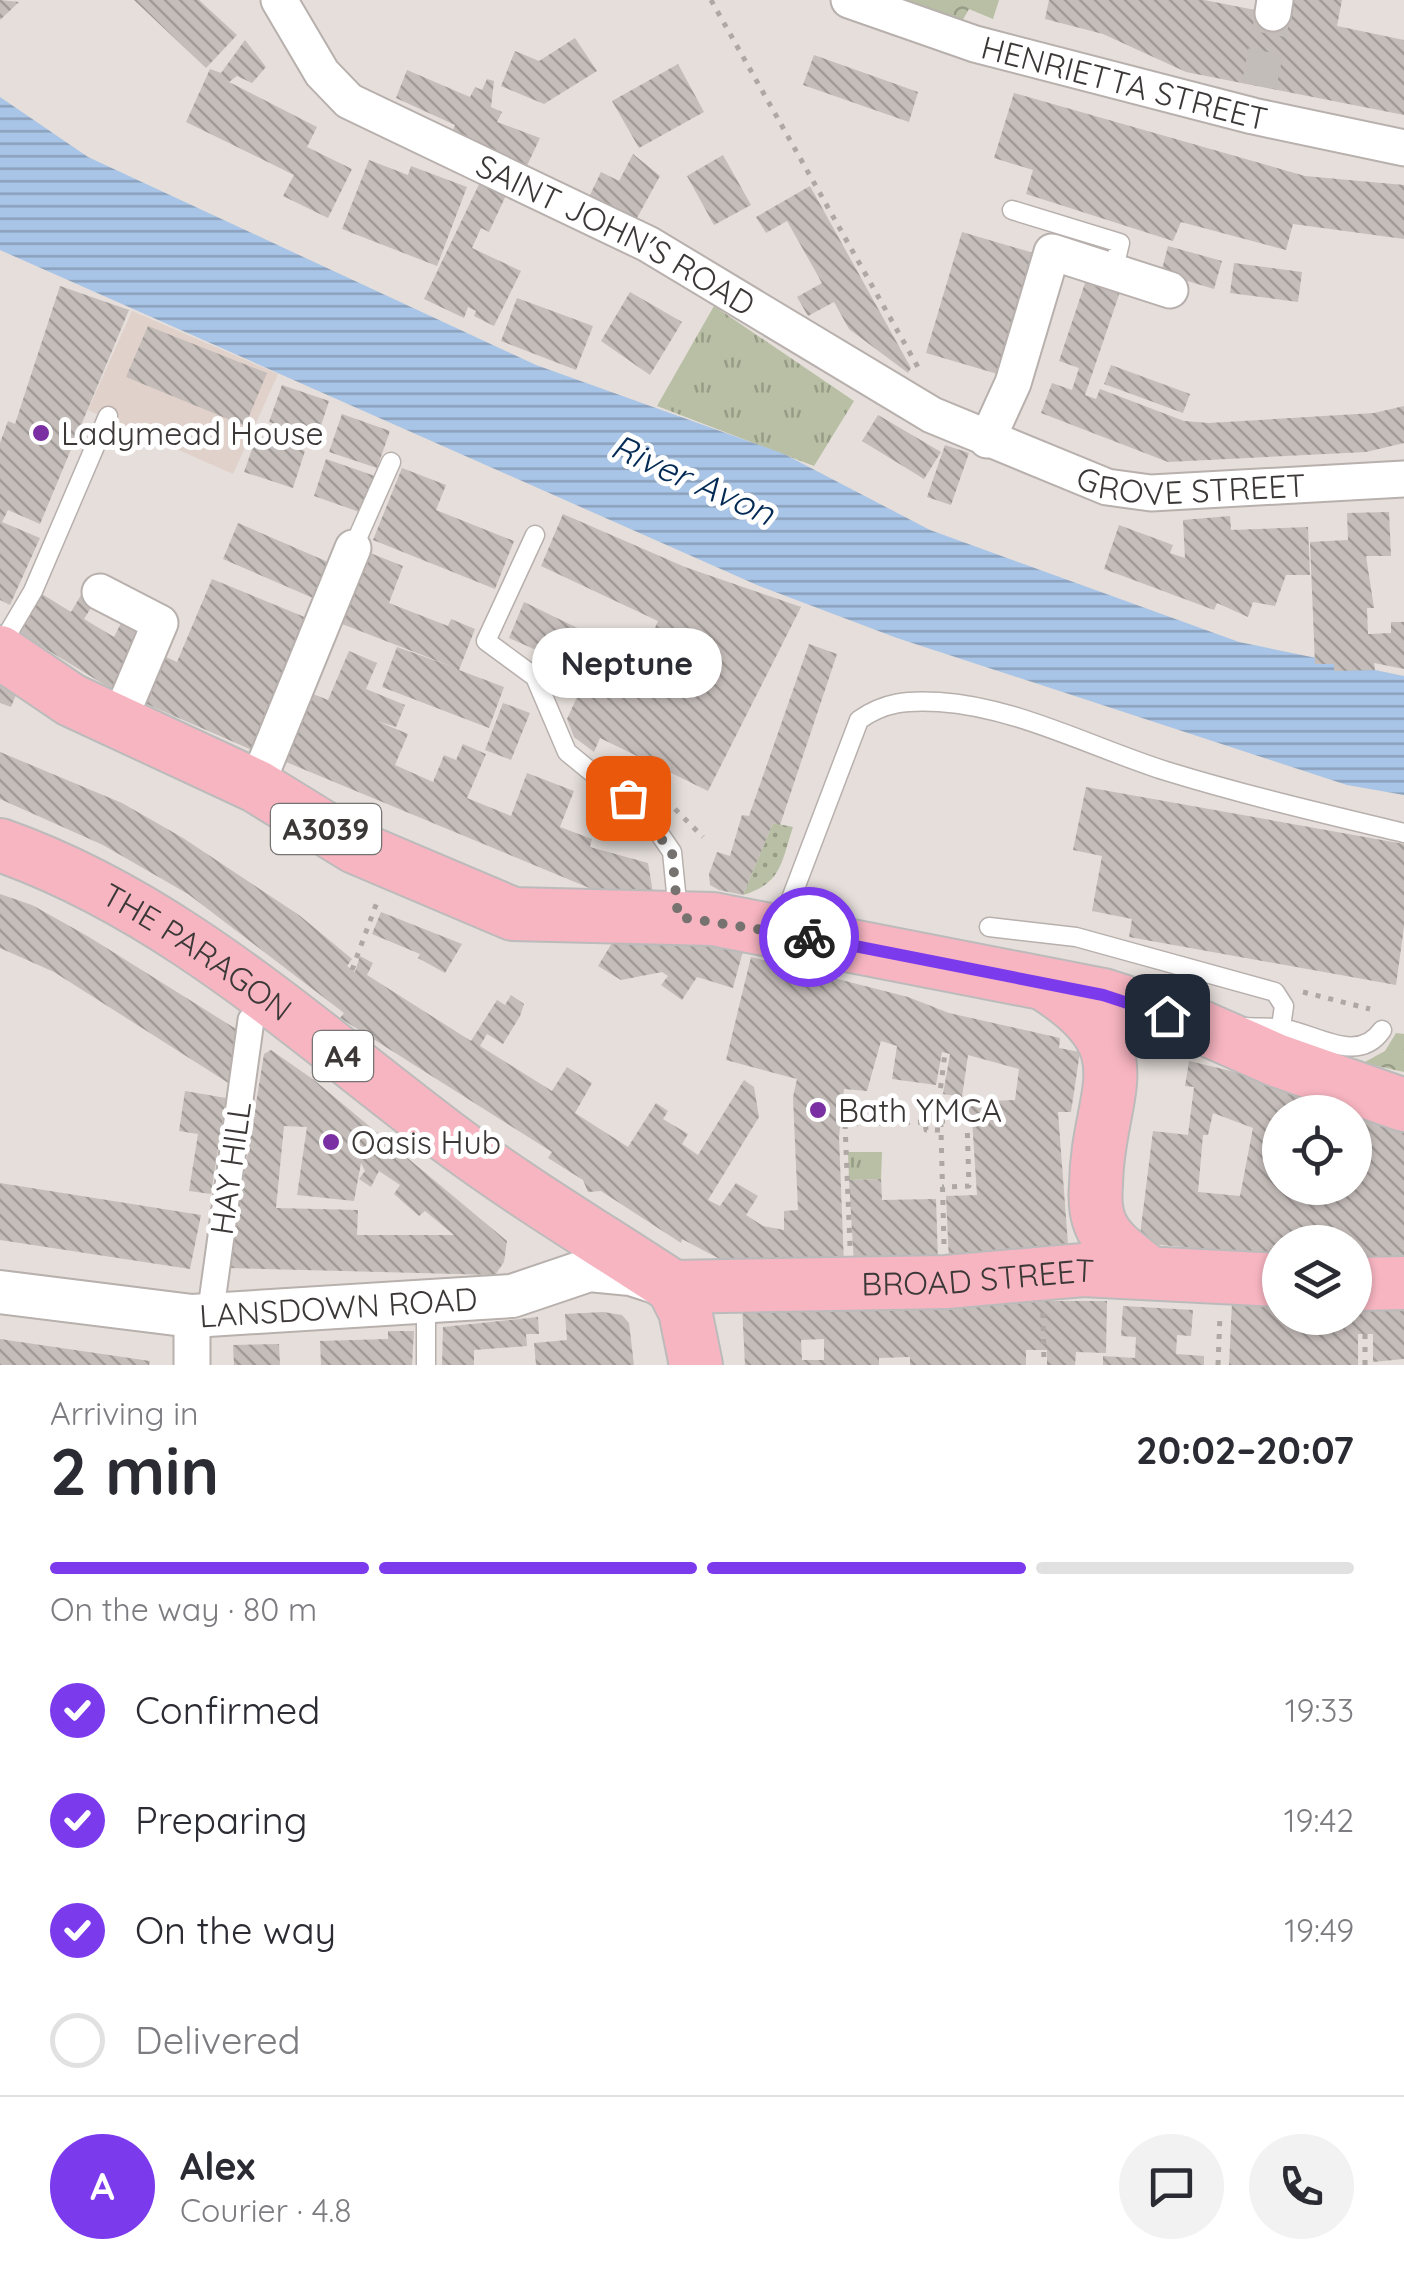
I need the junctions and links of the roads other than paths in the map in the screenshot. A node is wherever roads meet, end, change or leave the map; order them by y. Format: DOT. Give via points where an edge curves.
graph roads {
  1 [pos="279,0"];
  2 [pos="849,0"];
  3 [pos="1404,148"];
  4 [pos="1012,210"];
  5 [pos="1113,272"];
  6 [pos="1170,290"];
  7 [pos="108,416"];
  8 [pos="986,440"];
  9 [pos="391,462"];
  10 [pos="1404,478"];
  11 [pos="535,535"];
  12 [pos="354,548"];
  13 [pos="100,592"];
  14 [pos="0,650"];
  15 [pos="117,726"];
  16 [pos="256,786"];
  17 [pos="1404,833"];
  18 [pos="0,845"];
  19 [pos="678,917"];
  20 [pos="989,927"];
  21 [pos="779,930"];
  22 [pos="1044,984"];
  23 [pos="251,1020"];
  24 [pos="1385,1022"];
  25 [pos="1199,1026"];
  26 [pos="1280,1044"];
  27 [pos="1404,1104"];
  28 [pos="1108,1112"];
  29 [pos="1148,1272"];
  30 [pos="1262,1279"];
  31 [pos="1404,1283"];
  32 [pos="1372,1284"];
  33 [pos="674,1287"];
  34 [pos="0,1292"];
  35 [pos="426,1302"];
  36 [pos="201,1316"];
  37 [pos="192,1365"];
  38 [pos="426,1365"];
  39 [pos="696,1365"];
  1 -- 8 [label="street, SAINT JOHN'S ROAD" via="322,73 349,101 648,244 932,416"];
  2 -- 3 [label="street, HENRIETTA STREET" via="976,44 1256,101"];
  4 -- 5 [label="lane" via="1120,242"];
  5 -- 6 [label="street"];
  5 -- 8 [label="street" via="1052,252 1013,383"];
  7 -- 14 [label="lane" via="33,591"];
  8 -- 10 [label="street, GROVE STREET" via="1128,492"];
  9 -- 12 [label="lane"];
  11 -- 19 [label="lane" via="486,641 536,678 567,752 650,820 672,852"];
  12 -- 16 [label="street"];
  13 -- 15 [label="street" via="160,623"];
  14 -- 15 [label="main road, A3039"];
  15 -- 16 [label="main road, A3039"];
  16 -- 19 [label="main road, A3039" via="370,854 513,914"];
  17 -- 21 [label="lane" via="1164,770 1008,718 907,701 878,706 859,720"];
  18 -- 33 [label="main road, THE PARAGON / A4" via="146,911 244,978 448,1137"];
  19 -- 21 [label="main road, A3039"];
  20 -- 26 [label="lane" via="1076,936 1275,992 1284,1006"];
  21 -- 22 [label="main road, A3039"];
  22 -- 25 [label="main road"];
  22 -- 28 [label="main road" via="1099,1028 1108,1050"];
  23 -- 36 [label="street, HAY HILL"];
  24 -- 26 [label="lane" via="1374,1043 1361,1048"];
  25 -- 26 [label="main road"];
  25 -- 28 [label="main road" via="1168,1034 1139,1057"];
  26 -- 27 [label="main road"];
  28 -- 29 [label="main road" via="1096,1169 1100,1223"];
  29 -- 30 [label="main road, BROAD STREET"];
  29 -- 33 [label="main road, BROAD STREET"];
  31 -- 32 [label="main road"];
  33 -- 35 [label="street, LANSDOWN ROAD" via="589,1270 512,1296"];
  33 -- 39 [label="main road"];
  34 -- 36 [label="street, LANSDOWN ROAD"];
  35 -- 36 [label="street, LANSDOWN ROAD"];
  35 -- 38 [label="lane"];
  36 -- 37 [label="street"];
}
